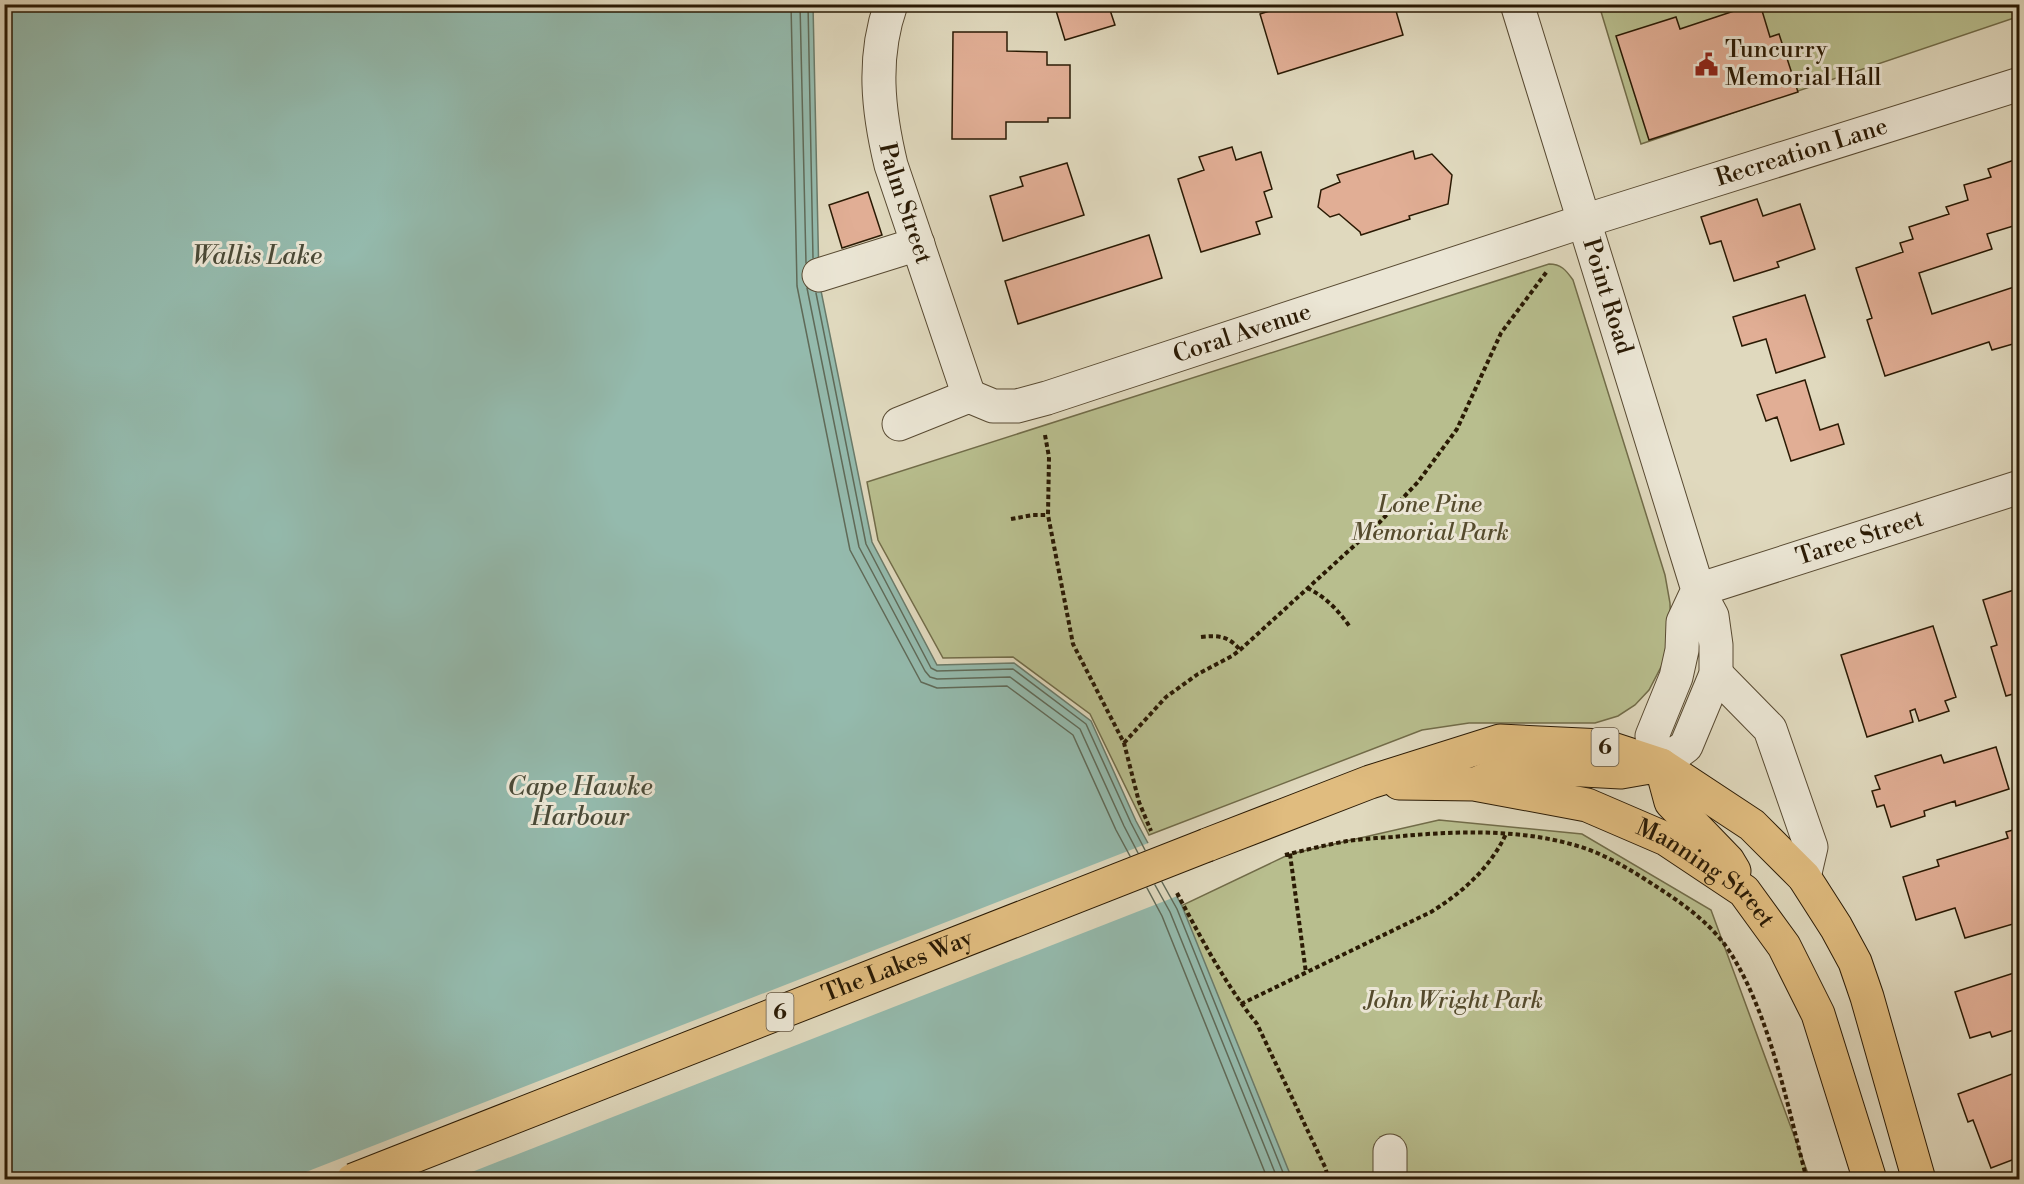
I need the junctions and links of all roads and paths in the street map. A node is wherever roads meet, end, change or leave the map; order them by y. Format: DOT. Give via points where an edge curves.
graph roads {
  1 [pos="891,4"];
  2 [pos="1516,4"];
  3 [pos="2019,84"];
  4 [pos="1584,220"];
  5 [pos="918,244"];
  6 [pos="1551,266"];
  7 [pos="819,275"];
  8 [pos="969,396"];
  9 [pos="899,424"];
  10 [pos="1044,425"];
  11 [pos="2019,487"];
  12 [pos="1048,515"];
  13 [pos="1011,519"];
  14 [pos="1307,588"];
  15 [pos="1698,590"];
  16 [pos="1350,627"];
  17 [pos="1202,637"];
  18 [pos="1239,650"];
  19 [pos="1716,674"];
  20 [pos="1124,743"];
  21 [pos="1661,765"];
  22 [pos="1370,782"];
  23 [pos="1474,784"];
  24 [pos="1151,832"];
  25 [pos="1506,834"];
  26 [pos="1207,845"];
  27 [pos="1290,854"];
  28 [pos="1280,856"];
  29 [pos="1804,877"];
  30 [pos="1744,891"];
  31 [pos="1177,892"];
  32 [pos="1306,973"];
  33 [pos="1241,1004"];
  34 [pos="353,1179"];
  35 [pos="1329,1179"];
  36 [pos="1807,1179"];
  37 [pos="1870,1179"];
  38 [pos="1919,1179"];
  1 -- 5 [label="street, Palm Street" via="879,54 882,129"];
  2 -- 4 [label="street, Point Road"];
  3 -- 4 [label="street, Recreation Lane"];
  4 -- 8 [label="street, Coral Avenue" via="1047,398 1017,406 993,406"];
  4 -- 15 [label="street, Point Road"];
  5 -- 7 [label="street"];
  5 -- 8 [label="street, Palm Street"];
  6 -- 14 [label="path" via="1501,333 1456,429 1418,482"];
  8 -- 9 [label="street"];
  10 -- 12 [label="path" via="1049,457"];
  11 -- 15 [label="street, Taree Street"];
  12 -- 13 [label="path"];
  12 -- 20 [label="path" via="1073,644"];
  14 -- 16 [label="path" via="1332,605"];
  14 -- 18 [label="path"];
  15 -- 19 [label="street, Point Road" via="1712,616"];
  15 -- 21 [label="street" via="1683,621 1676,677 1652,736"];
  17 -- 18 [label="path" via="1221,636"];
  18 -- 20 [label="path" via="1166,697"];
  19 -- 21 [label="street, Point Road" via="1686,746"];
  19 -- 29 [label="street" via="1770,729 1811,847"];
  20 -- 24 [label="path"];
  21 -- 22 [label="main road, Manning Street / 6" via="1603,746 1500,741"];
  21 -- 23 [label="main road" via="1621,772 1509,770"];
  21 -- 29 [label="main road, Manning Street / 6" via="1752,825"];
  21 -- 30 [label="main road" via="1671,802 1728,861"];
  22 -- 23 [label="main road, Manning Street / 6"];
  22 -- 26 [label="main road, Manning Street / 6"];
  23 -- 30 [label="main road, Manning Street / 6" via="1587,805 1666,839"];
  25 -- 27 [label="path" via="1423,834 1348,841"];
  25 -- 32 [label="path" via="1485,868 1448,902"];
  25 -- 36 [label="path" via="1582,847 1613,861 1679,902 1719,938 1744,978 1772,1049"];
  26 -- 34 [label="main road, The Lakes Way / 6, bridge"];
  27 -- 28 [label="path"];
  27 -- 32 [label="path"];
  29 -- 38 [label="main road, Manning Street / 6" via="1855,962"];
  30 -- 37 [label="main road, Manning Street / 6" via="1784,946 1818,1014"];
  31 -- 33 [label="path"];
  32 -- 33 [label="path"];
  33 -- 35 [label="path" via="1257,1024"];
}
